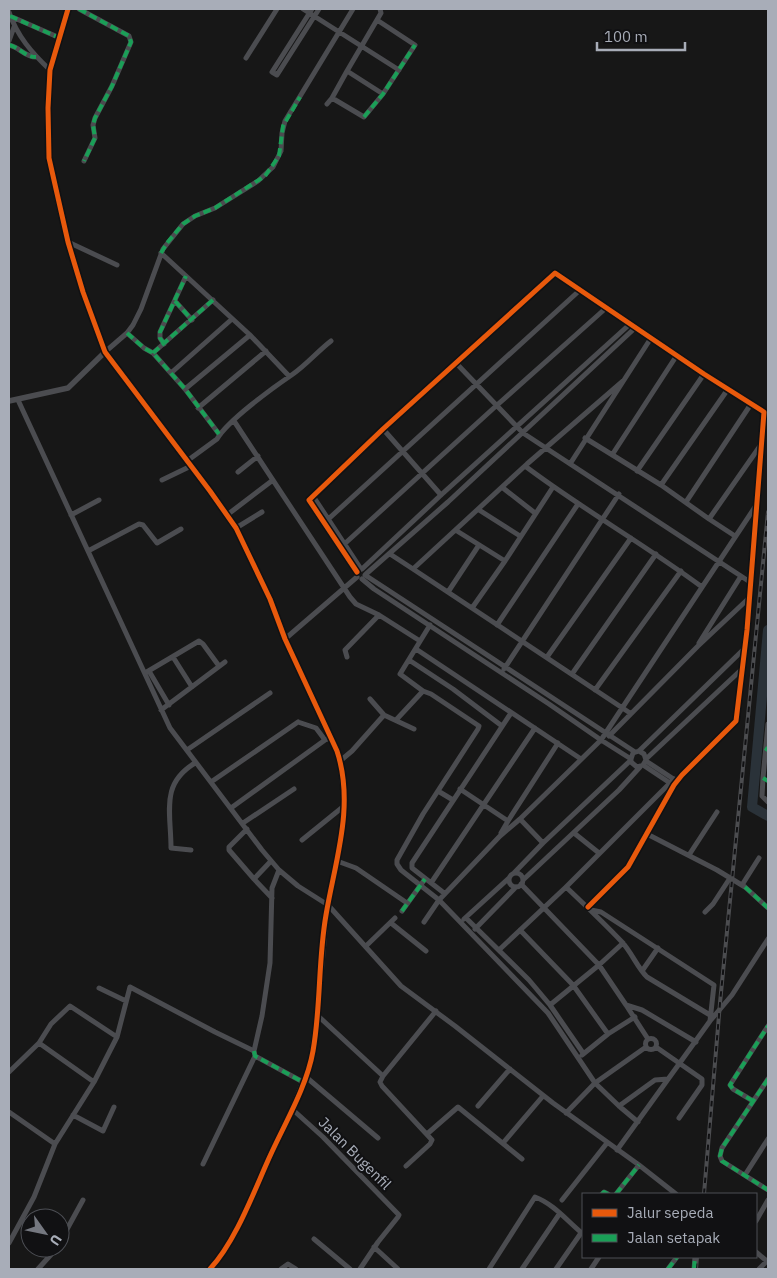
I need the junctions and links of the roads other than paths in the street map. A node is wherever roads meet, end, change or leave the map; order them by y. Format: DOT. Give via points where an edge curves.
graph roads {
  1 [pos="68,9"];
  2 [pos="79,9"];
  3 [pos="277,9"];
  4 [pos="303,9"];
  5 [pos="319,9"];
  6 [pos="353,9"];
  7 [pos="380,9"];
  8 [pos="312,13"];
  9 [pos="9,14"];
  10 [pos="377,20"];
  11 [pos="14,27"];
  12 [pos="339,31"];
  13 [pos="60,38"];
  14 [pos="9,41"];
  15 [pos="9,46"];
  16 [pos="363,46"];
  17 [pos="36,57"];
  18 [pos="246,58"];
  19 [pos="50,70"];
  20 [pos="400,70"];
  21 [pos="347,71"];
  22 [pos="383,94"];
  23 [pos="332,98"];
  24 [pos="327,104"];
  25 [pos="84,161"];
  26 [pos="68,242"];
  27 [pos="161,253"];
  28 [pos="117,265"];
  29 [pos="186,276"];
  30 [pos="580,290"];
  31 [pos="213,300"];
  32 [pos="175,301"];
  33 [pos="606,308"];
  34 [pos="232,318"];
  35 [pos="192,320"];
  36 [pos="630,324"];
  37 [pos="636,328"];
  38 [pos="127,333"];
  39 [pos="250,335"];
  40 [pos="650,338"];
  41 [pos="331,341"];
  42 [pos="164,344"];
  43 [pos="105,352"];
  44 [pos="266,352"];
  45 [pos="153,353"];
  46 [pos="677,355"];
  47 [pos="456,363"];
  48 [pos="171,373"];
  49 [pos="704,374"];
  50 [pos="289,376"];
  51 [pos="623,381"];
  52 [pos="476,384"];
  53 [pos="728,389"];
  54 [pos="185,390"];
  55 [pos="18,400"];
  56 [pos="9,401"];
  57 [pos="751,404"];
  58 [pos="496,406"];
  59 [pos="198,408"];
  60 [pos="234,420"];
  61 [pos="516,427"];
  62 [pos="383,429"];
  63 [pos="523,433"];
  64 [pos="219,434"];
  65 [pos="585,438"];
  66 [pos="760,446"];
  67 [pos="547,448"];
  68 [pos="402,452"];
  69 [pos="612,455"];
  70 [pos="258,456"];
  71 [pos="189,463"];
  72 [pos="570,464"];
  73 [pos="525,466"];
  74 [pos="637,471"];
  75 [pos="238,472"];
  76 [pos="422,474"];
  77 [pos="162,480"];
  78 [pos="274,480"];
  79 [pos="661,486"];
  80 [pos="553,487"];
  81 [pos="503,488"];
  82 [pos="619,494"];
  83 [pos="313,496"];
  84 [pos="441,496"];
  85 [pos="99,500"];
  86 [pos="686,502"];
  87 [pos="578,504"];
  88 [pos="756,507"];
  89 [pos="479,510"];
  90 [pos="262,512"];
  91 [pos="535,513"];
  92 [pos="71,515"];
  93 [pos="227,515"];
  94 [pos="329,519"];
  95 [pos="710,519"];
  96 [pos="603,520"];
  97 [pos="324,523"];
  98 [pos="236,528"];
  99 [pos="181,529"];
  100 [pos="457,531"];
  101 [pos="520,536"];
  102 [pos="736,536"];
  103 [pos="336,537"];
  104 [pos="631,538"];
  105 [pos="479,545"];
  106 [pos="342,547"];
  107 [pos="88,551"];
  108 [pos="390,554"];
  109 [pos="656,554"];
  110 [pos="505,561"];
  111 [pos="720,561"];
  112 [pos="413,570"];
  113 [pos="681,572"];
  114 [pos="361,574"];
  115 [pos="741,576"];
  116 [pos="750,582"];
  117 [pos="702,587"];
  118 [pos="344,590"];
  119 [pos="448,592"];
  120 [pos="749,598"];
  121 [pos="472,608"];
  122 [pos="379,615"];
  123 [pos="497,625"];
  124 [pos="430,626"];
  125 [pos="285,639"];
  126 [pos="420,641"];
  127 [pos="521,641"];
  128 [pos="698,646"];
  129 [pos="745,648"];
  130 [pos="416,649"];
  131 [pos="173,657"];
  132 [pos="347,657"];
  133 [pos="547,657"];
  134 [pos="409,660"];
  135 [pos="225,662"];
  136 [pos="219,666"];
  137 [pos="505,667"];
  138 [pos="742,669"];
  139 [pos="147,672"];
  140 [pos="502,672"];
  141 [pos="572,674"];
  142 [pos="192,687"];
  143 [pos="423,690"];
  144 [pos="595,690"];
  145 [pos="270,693"];
  146 [pos="370,699"];
  147 [pos="169,704"];
  148 [pos="622,707"];
  149 [pos="161,710"];
  150 [pos="511,713"];
  151 [pos="630,713"];
  152 [pos="384,714"];
  153 [pos="396,720"];
  154 [pos="768,724"];
  155 [pos="502,726"];
  156 [pos="535,728"];
  157 [pos="414,729"];
  158 [pos="607,734"];
  159 [pos="328,739"];
  160 [pos="601,740"];
  161 [pos="558,743"];
  162 [pos="767,749"];
  163 [pos="187,750"];
  164 [pos="637,752"];
  165 [pos="581,759"];
  166 [pos="631,759"];
  167 [pos="340,761"];
  168 [pos="195,763"];
  169 [pos="644,763"];
  170 [pos="762,778"];
  171 [pos="768,781"];
  172 [pos="211,782"];
  173 [pos="674,782"];
  174 [pos="294,789"];
  175 [pos="460,789"];
  176 [pos="438,791"];
  177 [pos="453,800"];
  178 [pos="768,802"];
  179 [pos="483,805"];
  180 [pos="344,806"];
  181 [pos="231,808"];
  182 [pos="717,812"];
  183 [pos="520,819"];
  184 [pos="508,820"];
  185 [pos="243,823"];
  186 [pos="247,829"];
  187 [pos="574,833"];
  188 [pos="647,834"];
  189 [pos="500,836"];
  190 [pos="302,840"];
  191 [pos="543,843"];
  192 [pos="190,850"];
  193 [pos="599,853"];
  194 [pos="689,855"];
  195 [pos="759,858"];
  196 [pos="271,861"];
  197 [pos="338,861"];
  198 [pos="280,870"];
  199 [pos="514,873"];
  200 [pos="509,878"];
  201 [pos="730,878"];
  202 [pos="254,879"];
  203 [pos="425,879"];
  204 [pos="431,883"];
  205 [pos="520,884"];
  206 [pos="742,885"];
  207 [pos="420,886"];
  208 [pos="566,888"];
  209 [pos="444,893"];
  210 [pos="272,898"];
  211 [pos="439,900"];
  212 [pos="407,903"];
  213 [pos="328,905"];
  214 [pos="543,907"];
  215 [pos="768,908"];
  216 [pos="590,909"];
  217 [pos="402,911"];
  218 [pos="705,912"];
  219 [pos="395,918"];
  220 [pos="466,918"];
  221 [pos="424,922"];
  222 [pos="390,923"];
  223 [pos="460,923"];
  224 [pos="476,928"];
  225 [pos="520,930"];
  226 [pos="470,933"];
  227 [pos="768,939"];
  228 [pos="623,943"];
  229 [pos="366,946"];
  230 [pos="658,948"];
  231 [pos="498,950"];
  232 [pos="426,951"];
  233 [pos="599,965"];
  234 [pos="642,971"];
  235 [pos="573,985"];
  236 [pos="99,988"];
  237 [pos="126,1001"];
  238 [pos="550,1004"];
  239 [pos="626,1005"];
  240 [pos="436,1011"];
  241 [pos="317,1015"];
  242 [pos="710,1015"];
  243 [pos="635,1017"];
  244 [pos="710,1021"];
  245 [pos="768,1026"];
  246 [pos="608,1034"];
  247 [pos="117,1037"];
  248 [pos="648,1039"];
  249 [pos="696,1042"];
  250 [pos="39,1043"];
  251 [pos="646,1047"];
  252 [pos="656,1047"];
  253 [pos="255,1053"];
  254 [pos="583,1053"];
  255 [pos="578,1058"];
  256 [pos="680,1063"];
  257 [pos="510,1068"];
  258 [pos="9,1072"];
  259 [pos="383,1076"];
  260 [pos="668,1079"];
  261 [pos="305,1080"];
  262 [pos="768,1080"];
  263 [pos="94,1082"];
  264 [pos="595,1083"];
  265 [pos="543,1096"];
  266 [pos="753,1101"];
  267 [pos="478,1106"];
  268 [pos="619,1106"];
  269 [pos="114,1108"];
  270 [pos="292,1110"];
  271 [pos="9,1112"];
  272 [pos="566,1113"];
  273 [pos="72,1115"];
  274 [pos="679,1118"];
  275 [pos="638,1122"];
  276 [pos="427,1134"];
  277 [pos="378,1138"];
  278 [pos="768,1138"];
  279 [pos="503,1143"];
  280 [pos="607,1143"];
  281 [pos="55,1144"];
  282 [pos="617,1150"];
  283 [pos="522,1159"];
  284 [pos="203,1164"];
  285 [pos="640,1165"];
  286 [pos="406,1166"];
  287 [pos="744,1175"];
  288 [pos="768,1190"];
  289 [pos="617,1193"];
  290 [pos="675,1193"];
  291 [pos="83,1200"];
  292 [pos="562,1200"];
  293 [pos="768,1200"];
  294 [pos="28,1208"];
  295 [pos="560,1213"];
  296 [pos="757,1219"];
  297 [pos="20,1224"];
  298 [pos="70,1224"];
  299 [pos="582,1234"];
  300 [pos="314,1239"];
  301 [pos="9,1243"];
  302 [pos="374,1247"];
  303 [pos="757,1253"];
  304 [pos="48,1258"];
  305 [pos="598,1258"];
  306 [pos="676,1258"];
  307 [pos="768,1262"];
  308 [pos="38,1269"];
  309 [pos="210,1269"];
  310 [pos="281,1269"];
  311 [pos="296,1269"];
  312 [pos="350,1269"];
  313 [pos="360,1269"];
  314 [pos="398,1269"];
  315 [pos="489,1269"];
  316 [pos="522,1269"];
  317 [pos="556,1269"];
  318 [pos="591,1269"];
  319 [pos="668,1269"];
  320 [pos="759,1269"];
  1 -- 13 [label="street"];
  2 -- 25 [label="street" via="130,38 96,118 95,138"];
  3 -- 18 [label="street"];
  4 -- 8 [label="street"];
  5 -- 8 [label="street"];
  6 -- 12 [label="street"];
  7 -- 10 [label="street"];
  8 -- 8 [label="street" via="278,75 272,72"];
  8 -- 12 [label="street"];
  9 -- 11 [label="street"];
  9 -- 13 [label="street"];
  10 -- 16 [label="street"];
  10 -- 20 [label="street" via="415,44"];
  11 -- 14 [label="street"];
  11 -- 17 [label="street"];
  12 -- 16 [label="street"];
  12 -- 27 [label="street" via="285,120 281,151 273,166 258,181 183,224"];
  13 -- 19 [label="street"];
  15 -- 17 [label="street"];
  16 -- 20 [label="street"];
  16 -- 21 [label="street"];
  17 -- 19 [label="street"];
  19 -- 26 [label="street" via="49,158"];
  20 -- 22 [label="street"];
  21 -- 22 [label="street"];
  21 -- 23 [label="street"];
  22 -- 23 [label="street" via="364,117"];
  23 -- 24 [label="street"];
  26 -- 28 [label="street"];
  26 -- 43 [label="street"];
  27 -- 29 [label="street"];
  27 -- 38 [label="street" via="141,308"];
  29 -- 31 [label="street"];
  29 -- 32 [label="street"];
  30 -- 33 [label="street"];
  30 -- 47 [label="street" via="555,273"];
  30 -- 52 [label="street"];
  31 -- 34 [label="street"];
  31 -- 35 [label="street"];
  32 -- 35 [label="street"];
  32 -- 42 [label="street" via="160,332"];
  33 -- 36 [label="street"];
  33 -- 58 [label="street"];
  34 -- 39 [label="street"];
  34 -- 48 [label="street"];
  35 -- 42 [label="street"];
  36 -- 37 [label="street"];
  36 -- 61 [label="street"];
  37 -- 40 [label="street"];
  37 -- 63 [label="street"];
  38 -- 43 [label="street"];
  38 -- 45 [label="street"];
  39 -- 44 [label="street"];
  39 -- 54 [label="street"];
  40 -- 46 [label="street"];
  40 -- 51 [label="street"];
  41 -- 50 [label="street"];
  42 -- 45 [label="street"];
  43 -- 55 [label="street" via="68,388"];
  43 -- 71 [label="street"];
  44 -- 50 [label="street"];
  44 -- 59 [label="street"];
  45 -- 48 [label="street"];
  46 -- 49 [label="street"];
  46 -- 69 [label="street"];
  47 -- 52 [label="street"];
  47 -- 62 [label="street"];
  48 -- 54 [label="street"];
  49 -- 53 [label="street"];
  49 -- 74 [label="street"];
  50 -- 60 [label="street"];
  51 -- 65 [label="street"];
  51 -- 67 [label="street"];
  52 -- 58 [label="street"];
  52 -- 68 [label="street"];
  53 -- 57 [label="street"];
  53 -- 79 [label="street"];
  54 -- 59 [label="street"];
  55 -- 56 [label="street"];
  55 -- 92 [label="street"];
  57 -- 66 [label="street" via="764,413"];
  57 -- 86 [label="street"];
  58 -- 61 [label="street"];
  58 -- 76 [label="street"];
  59 -- 64 [label="street"];
  60 -- 64 [label="street"];
  60 -- 70 [label="street"];
  61 -- 63 [label="street"];
  61 -- 84 [label="street"];
  62 -- 68 [label="street"];
  62 -- 83 [label="street"];
  63 -- 67 [label="street"];
  63 -- 108 [label="street"];
  64 -- 71 [label="street"];
  65 -- 69 [label="street"];
  65 -- 72 [label="street"];
  66 -- 88 [label="street"];
  66 -- 95 [label="street"];
  67 -- 72 [label="street"];
  67 -- 73 [label="street"];
  68 -- 76 [label="street"];
  68 -- 94 [label="street"];
  69 -- 74 [label="street"];
  70 -- 75 [label="street"];
  70 -- 78 [label="street"];
  71 -- 77 [label="street"];
  71 -- 93 [label="street"];
  72 -- 82 [label="street"];
  73 -- 80 [label="street"];
  73 -- 81 [label="street"];
  74 -- 79 [label="street"];
  76 -- 84 [label="street"];
  76 -- 106 [label="street"];
  78 -- 93 [label="street"];
  78 -- 118 [label="street"];
  79 -- 86 [label="street"];
  80 -- 87 [label="street"];
  80 -- 91 [label="street"];
  81 -- 89 [label="street"];
  81 -- 91 [label="street"];
  82 -- 96 [label="street"];
  82 -- 111 [label="street"];
  83 -- 94 [label="street"];
  83 -- 97 [label="street" via="308,501"];
  84 -- 114 [label="street"];
  85 -- 92 [label="street"];
  86 -- 95 [label="street"];
  87 -- 96 [label="street"];
  87 -- 123 [label="street"];
  88 -- 102 [label="street"];
  88 -- 116 [label="street"];
  89 -- 100 [label="street"];
  89 -- 101 [label="street"];
  90 -- 98 [label="street"];
  91 -- 101 [label="street"];
  92 -- 107 [label="street"];
  93 -- 98 [label="street"];
  94 -- 97 [label="street"];
  94 -- 103 [label="street"];
  95 -- 102 [label="street"];
  96 -- 104 [label="street"];
  96 -- 127 [label="street"];
  97 -- 103 [label="street"];
  98 -- 125 [label="street"];
  99 -- 107 [label="street" via="157,543 139,524"];
  100 -- 105 [label="street"];
  100 -- 112 [label="street"];
  101 -- 110 [label="street"];
  102 -- 111 [label="street"];
  103 -- 106 [label="street"];
  104 -- 109 [label="street"];
  104 -- 133 [label="street"];
  105 -- 110 [label="street"];
  105 -- 119 [label="street"];
  106 -- 114 [label="street"];
  107 -- 139 [label="street"];
  108 -- 112 [label="street"];
  108 -- 114 [label="street"];
  109 -- 113 [label="street"];
  109 -- 141 [label="street"];
  110 -- 121 [label="street"];
  111 -- 115 [label="street"];
  111 -- 117 [label="street"];
  112 -- 119 [label="street"];
  113 -- 117 [label="street"];
  113 -- 144 [label="street"];
  114 -- 118 [label="street"];
  114 -- 124 [label="street" via="374,589"];
  114 -- 137 [label="street"];
  115 -- 116 [label="street"];
  115 -- 128 [label="street"];
  116 -- 120 [label="street"];
  117 -- 148 [label="street"];
  118 -- 122 [label="street" via="356,604"];
  118 -- 125 [label="street"];
  119 -- 121 [label="street"];
  120 -- 128 [label="street"];
  120 -- 129 [label="street"];
  121 -- 123 [label="street"];
  122 -- 126 [label="street"];
  122 -- 132 [label="street" via="345,650"];
  123 -- 127 [label="street"];
  124 -- 126 [label="street"];
  124 -- 140 [label="street"];
  125 -- 159 [label="street"];
  126 -- 130 [label="street"];
  127 -- 133 [label="street"];
  127 -- 137 [label="street"];
  128 -- 151 [label="street"];
  129 -- 138 [label="street"];
  129 -- 164 [label="street"];
  130 -- 134 [label="street"];
  130 -- 150 [label="street"];
  131 -- 136 [label="street" via="199,641"];
  131 -- 139 [label="street"];
  131 -- 142 [label="street"];
  133 -- 141 [label="street"];
  134 -- 143 [label="street" via="400,675"];
  134 -- 155 [label="street"];
  135 -- 136 [label="street"];
  136 -- 142 [label="street"];
  137 -- 140 [label="street"];
  137 -- 158 [label="street"];
  138 -- 169 [label="street"];
  138 -- 173 [label="street" via="736,721"];
  139 -- 147 [label="street"];
  139 -- 149 [label="street"];
  140 -- 160 [label="street"];
  141 -- 144 [label="street"];
  142 -- 147 [label="street"];
  143 -- 153 [label="street"];
  143 -- 176 [label="street" via="479,726"];
  144 -- 148 [label="street"];
  145 -- 163 [label="street"];
  146 -- 152 [label="street"];
  147 -- 149 [label="street"];
  148 -- 151 [label="street"];
  148 -- 158 [label="street"];
  149 -- 163 [label="street"];
  150 -- 155 [label="street"];
  150 -- 156 [label="street"];
  151 -- 158 [label="street"];
  152 -- 153 [label="street"];
  152 -- 167 [label="street"];
  153 -- 157 [label="street"];
  154 -- 162 [label="street"];
  155 -- 175 [label="street"];
  156 -- 161 [label="street"];
  156 -- 179 [label="street"];
  158 -- 160 [label="street"];
  158 -- 164 [label="street"];
  159 -- 167 [label="street"];
  159 -- 172 [label="street" via="299,719"];
  159 -- 181 [label="street"];
  160 -- 165 [label="street"];
  160 -- 166 [label="street"];
  161 -- 165 [label="street"];
  161 -- 184 [label="street"];
  162 -- 170 [label="street"];
  163 -- 168 [label="street"];
  164 -- 166 [label="street"];
  164 -- 169 [label="street" via="644,754"];
  165 -- 183 [label="street"];
  166 -- 169 [label="street" via="633,764"];
  166 -- 191 [label="street"];
  167 -- 180 [label="street"];
  168 -- 172 [label="street"];
  168 -- 192 [label="street" via="177,778 170,800 171,848"];
  169 -- 173 [label="street"];
  169 -- 187 [label="street"];
  170 -- 171 [label="street"];
  170 -- 178 [label="street" via="762,797"];
  172 -- 181 [label="street"];
  173 -- 188 [label="street"];
  173 -- 193 [label="street"];
  174 -- 185 [label="street"];
  175 -- 177 [label="street"];
  175 -- 179 [label="street"];
  176 -- 177 [label="street"];
  176 -- 207 [label="street" via="397,860 401,870"];
  177 -- 203 [label="street" via="412,863 412,868"];
  179 -- 184 [label="street"];
  179 -- 204 [label="street"];
  180 -- 190 [label="street"];
  180 -- 197 [label="street"];
  181 -- 185 [label="street"];
  182 -- 194 [label="street"];
  183 -- 189 [label="street"];
  183 -- 191 [label="street"];
  184 -- 189 [label="street"];
  185 -- 186 [label="street"];
  186 -- 196 [label="street"];
  186 -- 202 [label="street" via="229,849"];
  187 -- 193 [label="street"];
  187 -- 205 [label="street"];
  188 -- 194 [label="street"];
  188 -- 216 [label="street" via="624,872 597,897"];
  189 -- 209 [label="street"];
  191 -- 199 [label="street"];
  193 -- 208 [label="street"];
  194 -- 201 [label="street"];
  195 -- 206 [label="street"];
  196 -- 198 [label="street"];
  196 -- 202 [label="street"];
  197 -- 212 [label="street" via="356,868"];
  197 -- 213 [label="street"];
  198 -- 210 [label="street" via="273,883"];
  198 -- 213 [label="street"];
  199 -- 200 [label="street"];
  199 -- 205 [label="street" via="520,874"];
  200 -- 205 [label="street" via="510,884"];
  200 -- 220 [label="street"];
  201 -- 206 [label="street"];
  201 -- 218 [label="street"];
  202 -- 210 [label="street"];
  203 -- 204 [label="street"];
  203 -- 207 [label="street"];
  204 -- 209 [label="street"];
  205 -- 214 [label="street"];
  205 -- 224 [label="street"];
  206 -- 215 [label="street"];
  207 -- 211 [label="street"];
  207 -- 212 [label="street"];
  208 -- 214 [label="street"];
  208 -- 216 [label="street"];
  209 -- 211 [label="street"];
  210 -- 253 [label="street" via="270,963"];
  211 -- 221 [label="street"];
  211 -- 223 [label="street"];
  212 -- 217 [label="street"];
  213 -- 229 [label="street"];
  213 -- 241 [label="street"];
  214 -- 225 [label="street"];
  214 -- 233 [label="street"];
  216 -- 228 [label="street"];
  216 -- 230 [label="street" via="601,912"];
  219 -- 222 [label="street"];
  220 -- 223 [label="street"];
  220 -- 224 [label="street"];
  222 -- 229 [label="street"];
  222 -- 232 [label="street"];
  223 -- 226 [label="street"];
  224 -- 226 [label="street"];
  224 -- 231 [label="street"];
  225 -- 231 [label="street"];
  225 -- 235 [label="street"];
  226 -- 255 [label="street" via="548,1013"];
  227 -- 244 [label="street" via="732,995"];
  228 -- 233 [label="street"];
  228 -- 234 [label="street"];
  229 -- 240 [label="street" via="401,986"];
  230 -- 234 [label="street"];
  230 -- 242 [label="street" via="713,984"];
  231 -- 238 [label="street"];
  233 -- 235 [label="street"];
  233 -- 239 [label="street"];
  234 -- 242 [label="street"];
  235 -- 238 [label="street"];
  235 -- 246 [label="street"];
  236 -- 237 [label="street"];
  237 -- 247 [label="street"];
  237 -- 253 [label="street" via="130,987"];
  238 -- 254 [label="street"];
  239 -- 243 [label="street"];
  239 -- 249 [label="street" via="642,1010"];
  240 -- 257 [label="street"];
  240 -- 259 [label="street"];
  241 -- 259 [label="street"];
  241 -- 261 [label="street"];
  242 -- 244 [label="street"];
  243 -- 246 [label="street"];
  243 -- 248 [label="street"];
  244 -- 249 [label="street"];
  245 -- 266 [label="street" via="730,1084"];
  246 -- 254 [label="street"];
  247 -- 250 [label="street" via="70,1006 51,1024"];
  247 -- 263 [label="street"];
  248 -- 251 [label="street"];
  248 -- 252 [label="street" via="655,1040"];
  249 -- 256 [label="street"];
  250 -- 258 [label="street"];
  250 -- 263 [label="street"];
  251 -- 252 [label="street" via="651,1050"];
  251 -- 264 [label="street"];
  252 -- 256 [label="street"];
  253 -- 261 [label="street"];
  253 -- 284 [label="street"];
  254 -- 255 [label="street"];
  255 -- 264 [label="street"];
  256 -- 260 [label="street"];
  256 -- 274 [label="street" via="701,1077 703,1082"];
  257 -- 265 [label="street"];
  257 -- 267 [label="street"];
  259 -- 276 [label="street" via="382,1086"];
  260 -- 268 [label="street" via="654,1080"];
  260 -- 275 [label="street"];
  261 -- 270 [label="street"];
  261 -- 277 [label="street"];
  262 -- 266 [label="street"];
  263 -- 273 [label="street"];
  264 -- 268 [label="street"];
  264 -- 272 [label="street"];
  265 -- 272 [label="street"];
  265 -- 279 [label="street"];
  266 -- 287 [label="street" via="720,1158"];
  268 -- 275 [label="street"];
  269 -- 273 [label="street" via="104,1131"];
  270 -- 302 [label="street, Jalan Bugenfil" via="399,1215"];
  270 -- 309 [label="street" via="241,1220"];
  271 -- 281 [label="street"];
  272 -- 280 [label="street"];
  273 -- 281 [label="street"];
  275 -- 282 [label="street"];
  276 -- 279 [label="street" via="458,1107"];
  276 -- 286 [label="street" via="431,1142"];
  278 -- 287 [label="street"];
  279 -- 283 [label="street"];
  280 -- 282 [label="street"];
  280 -- 292 [label="street"];
  281 -- 294 [label="street"];
  282 -- 285 [label="street"];
  285 -- 289 [label="street"];
  285 -- 290 [label="street"];
  287 -- 288 [label="street"];
  291 -- 298 [label="street"];
  293 -- 296 [label="street"];
  295 -- 299 [label="street"];
  295 -- 315 [label="street" via="535,1197"];
  295 -- 316 [label="street"];
  297 -- 301 [label="street"];
  299 -- 317 [label="street"];
  300 -- 312 [label="street"];
  302 -- 313 [label="street"];
  302 -- 314 [label="street"];
  303 -- 307 [label="street"];
  304 -- 308 [label="street"];
  305 -- 318 [label="street"];
  306 -- 319 [label="street"];
  307 -- 320 [label="street"];
  310 -- 311 [label="street" via="288,1264"];
}
